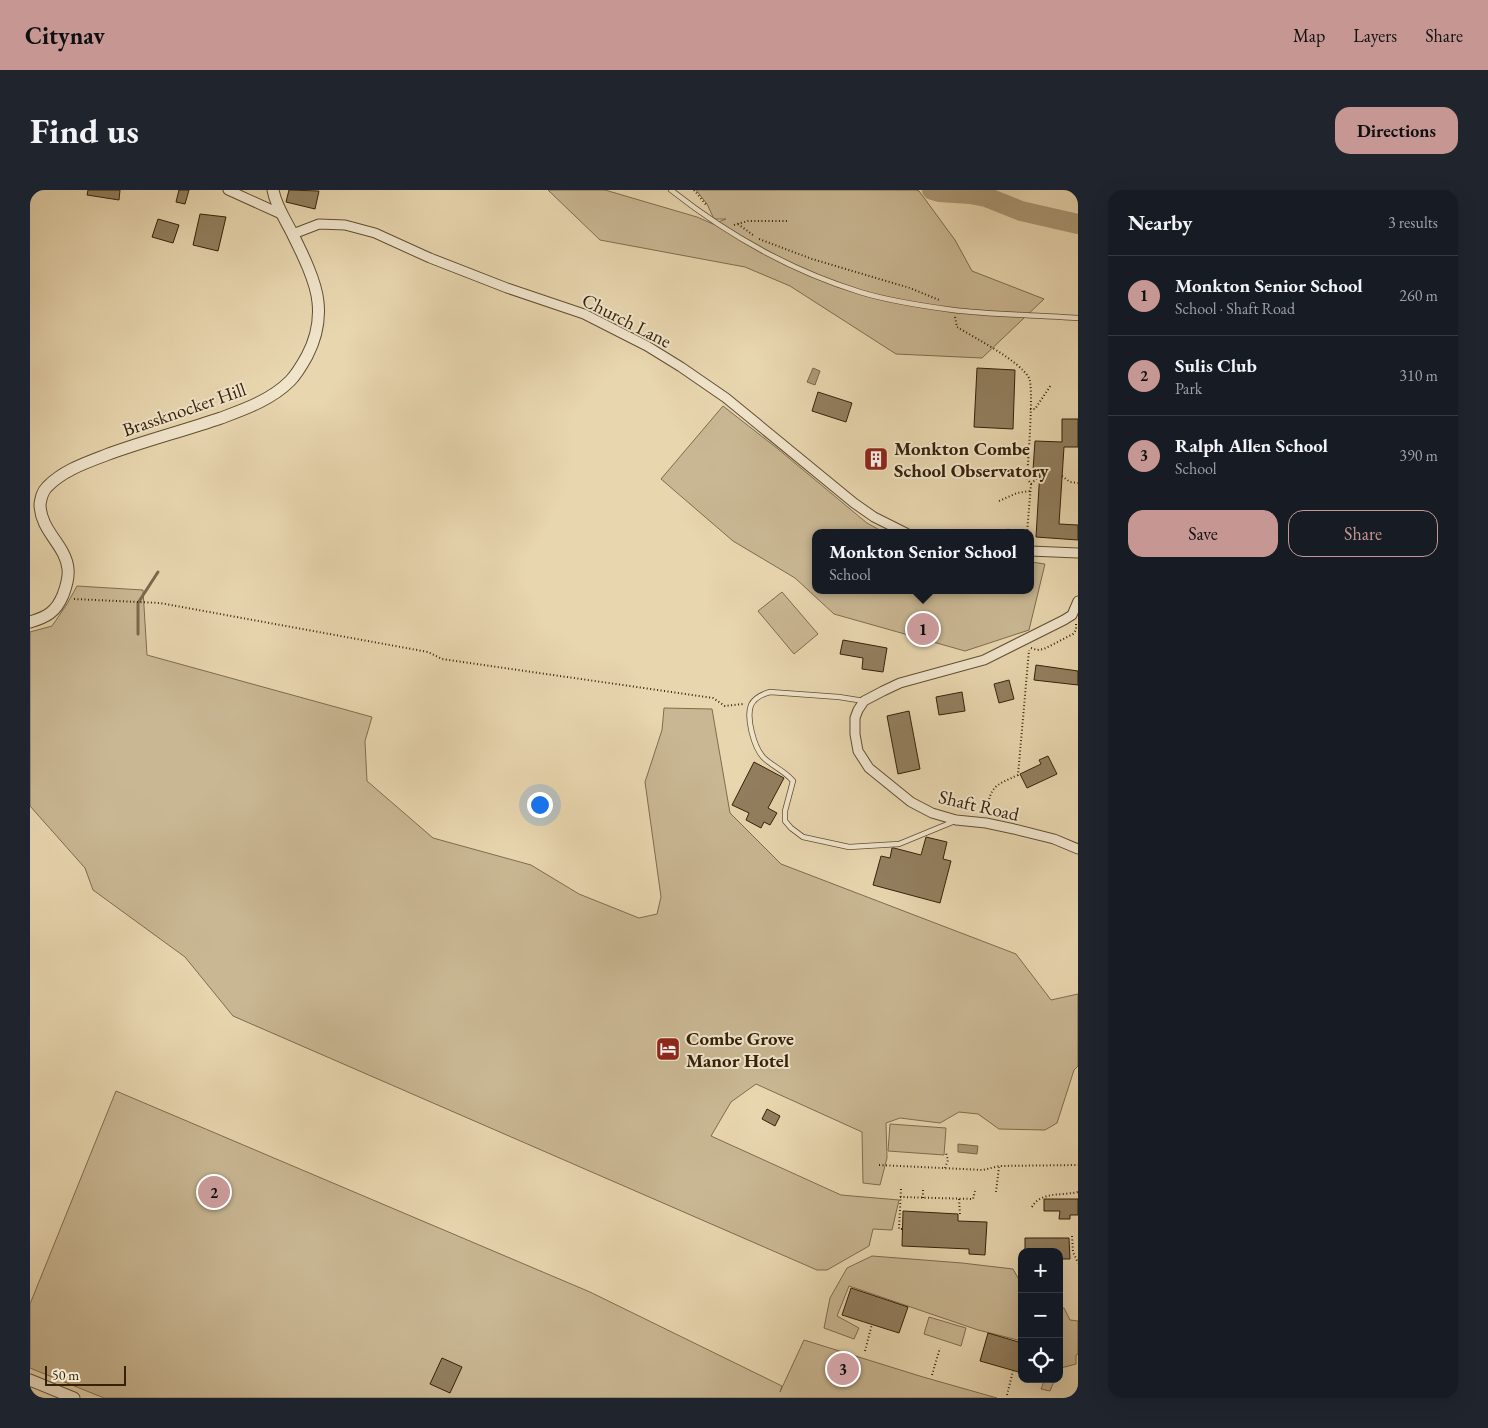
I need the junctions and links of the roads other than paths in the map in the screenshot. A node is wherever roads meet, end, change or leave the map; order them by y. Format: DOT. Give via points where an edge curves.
graph roads {
  1 [pos="228,190"];
  2 [pos="273,190"];
  3 [pos="672,190"];
  4 [pos="281,214"];
  5 [pos="292,234"];
  6 [pos="1078,318"];
  7 [pos="898,529"];
  8 [pos="1034,551"];
  9 [pos="1078,553"];
  10 [pos="1077,605"];
  11 [pos="30,622"];
  12 [pos="864,701"];
  13 [pos="956,820"];
  14 [pos="1078,849"];
  15 [pos="30,1380"];
  16 [pos="74,1398"];
  1 -- 4 [label="street"];
  2 -- 4 [label="street, Brassknocker Hill"];
  3 -- 6 [label="lane" via="694,208 773,257 862,293 954,310"];
  4 -- 5 [label="street, Brassknocker Hill"];
  5 -- 7 [label="street, Church Lane" via="319,224 345,225 375,233 507,288 584,314 681,367 726,398 854,503"];
  5 -- 11 [label="street, Brassknocker Hill" via="318,300 319,322 302,365 291,381 253,406 84,463 55,479 41,499 40,514 63,553 68,568 66,586 54,611"];
  8 -- 9 [label="street"];
  10 -- 12 [label="street" via="1072,615 1064,620 984,660 900,683"];
  12 -- 13 [label="street, Shaft Road" via="855,718 855,734 858,751 869,768 911,802"];
  12 -- 13 [label="lane" via="770,692 761,694 752,704 750,722 755,744 761,755 786,772 793,781 785,821 803,837 849,847 899,844"];
  13 -- 14 [label="street, Shaft Road" via="986,823 1054,839"];
  15 -- 16 [label="street"];
}
